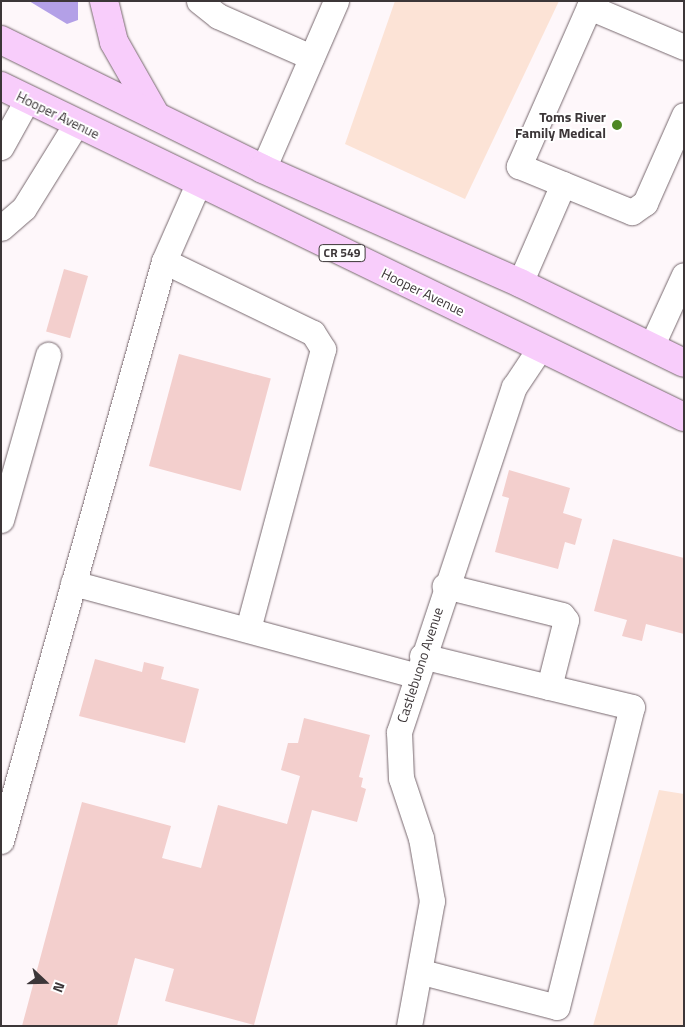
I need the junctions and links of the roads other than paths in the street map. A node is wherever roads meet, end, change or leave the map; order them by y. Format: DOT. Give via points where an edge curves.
graph roads {
  1 [pos="104,1"];
  2 [pos="199,1"];
  3 [pos="336,1"];
  4 [pos="590,4"];
  5 [pos="1,40"];
  6 [pos="684,47"];
  7 [pos="311,58"];
  8 [pos="1,86"];
  9 [pos="27,100"];
  10 [pos="684,115"];
  11 [pos="156,116"];
  12 [pos="76,124"];
  13 [pos="1,147"];
  14 [pos="263,169"];
  15 [pos="198,184"];
  16 [pos="563,184"];
  17 [pos="1,228"];
  18 [pos="164,261"];
  19 [pos="684,275"];
  20 [pos="520,283"];
  21 [pos="651,347"];
  22 [pos="540,348"];
  23 [pos="48,355"];
  24 [pos="684,363"];
  25 [pos="684,417"];
  26 [pos="10,460"];
  27 [pos="1,520"];
  28 [pos="73,583"];
  29 [pos="445,586"];
  30 [pos="248,628"];
  31 [pos="420,666"];
  32 [pos="549,687"];
  33 [pos="1,841"];
  34 [pos="422,972"];
  35 [pos="409,1026"];
  1 -- 11 [label="main road" via="114,42"];
  2 -- 7 [label="lane" via="218,16"];
  3 -- 7 [label="lane"];
  4 -- 6 [label="lane"];
  4 -- 16 [label="lane" via="518,166"];
  5 -- 11 [label="main road"];
  7 -- 14 [label="lane"];
  8 -- 9 [label="main road, Hooper Avenue / CR 549"];
  9 -- 12 [label="main road, Hooper Avenue / CR 549"];
  9 -- 13 [label="lane"];
  10 -- 16 [label="lane" via="645,203 632,212"];
  11 -- 14 [label="main road"];
  12 -- 15 [label="main road, Hooper Avenue / CR 549"];
  12 -- 17 [label="lane" via="24,208"];
  14 -- 20 [label="main road"];
  15 -- 18 [label="lane"];
  15 -- 22 [label="main road, Hooper Avenue / CR 549"];
  16 -- 20 [label="lane"];
  18 -- 28 [label="lane"];
  18 -- 30 [label="lane" via="313,333 322,349"];
  19 -- 21 [label="lane"];
  20 -- 21 [label="main road"];
  21 -- 24 [label="main road"];
  22 -- 25 [label="main road, Hooper Avenue / CR 549"];
  22 -- 29 [label="lane, Castlebuono Avenue" via="514,387"];
  23 -- 26 [label="lane"];
  26 -- 27 [label="lane"];
  28 -- 30 [label="lane"];
  28 -- 33 [label="lane"];
  29 -- 31 [label="lane, Castlebuono Avenue"];
  29 -- 32 [label="lane" via="562,615 566,620"];
  30 -- 31 [label="lane"];
  31 -- 32 [label="lane"];
  31 -- 34 [label="lane, Castlebuono Avenue" via="399,732 401,778 421,838 432,901"];
  32 -- 34 [label="lane" via="632,707 557,1007"];
  34 -- 35 [label="lane, Castlebuono Avenue"];
}
